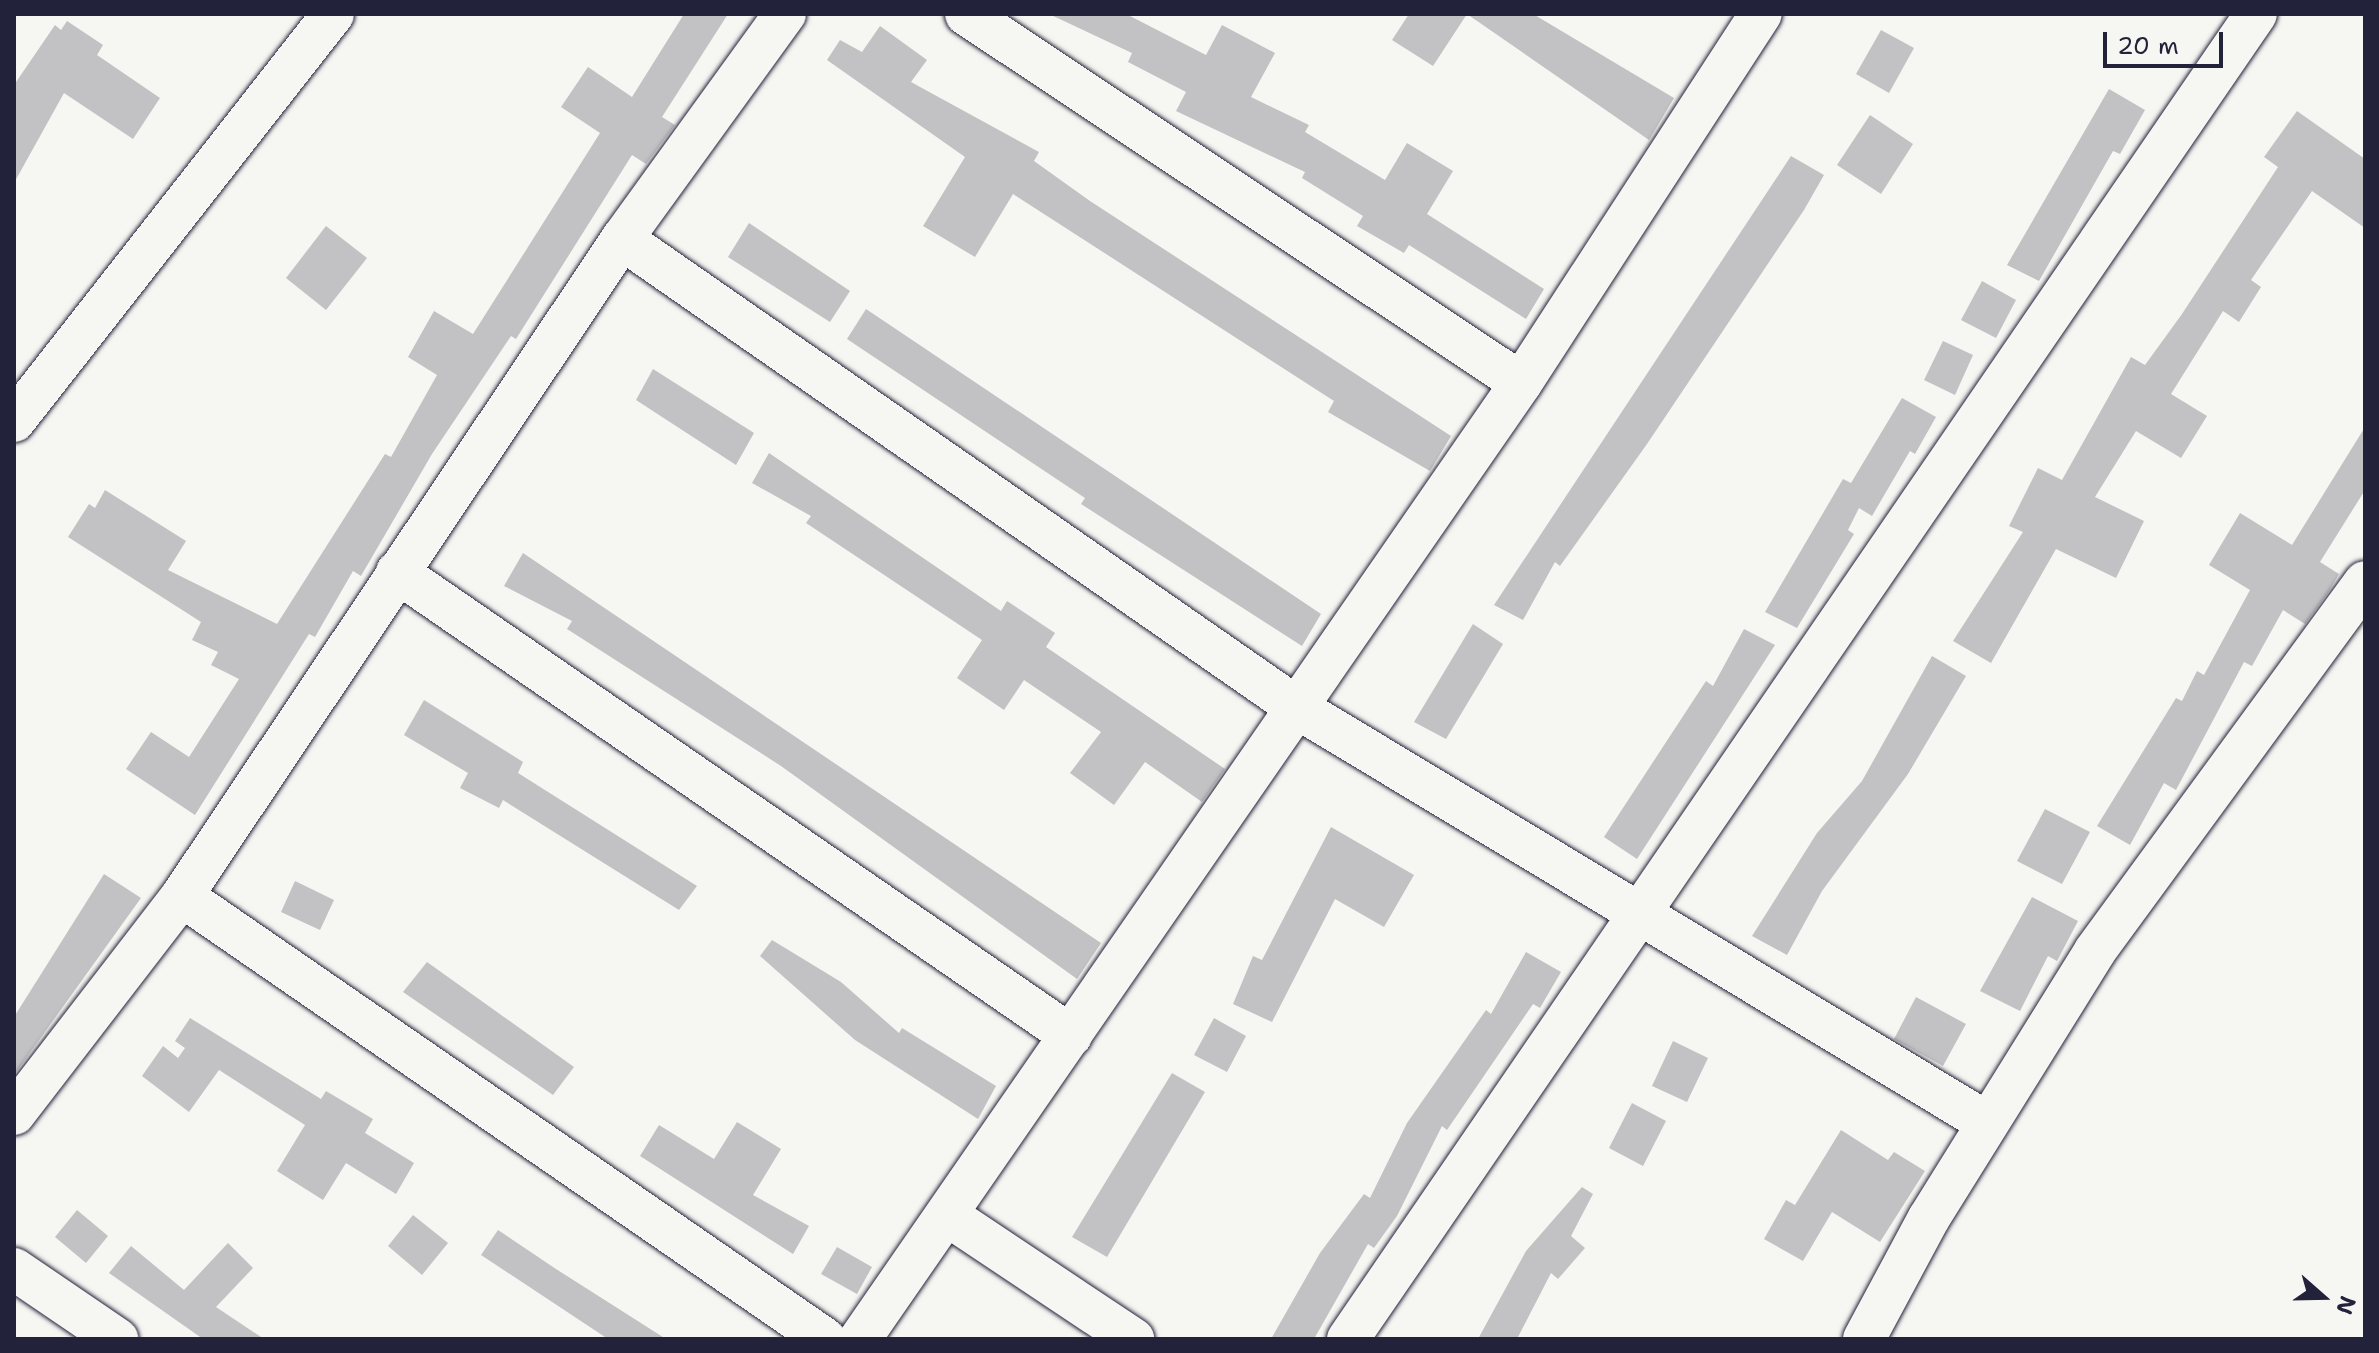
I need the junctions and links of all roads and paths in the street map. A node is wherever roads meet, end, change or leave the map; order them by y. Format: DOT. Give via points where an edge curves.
graph roads {
  1 [pos="333,14"];
  2 [pos="785,14"];
  3 [pos="966,14"];
  4 [pos="1761,14"];
  5 [pos="2256,14"];
  6 [pos="622,239"];
  7 [pos="1521,383"];
  8 [pos="14,421"];
  9 [pos="397,572"];
  10 [pos="2365,582"];
  11 [pos="1299,709"];
  12 [pos="182,896"];
  13 [pos="1638,919"];
  14 [pos="1071,1036"];
  15 [pos="14,1114"];
  16 [pos="1986,1122"];
  17 [pos="947,1215"];
  18 [pos="14,1269"];
  19 [pos="117,1339"];
  20 [pos="825,1339"];
  21 [pos="860,1339"];
  22 [pos="1133,1339"];
  23 [pos="1348,1339"];
  24 [pos="1864,1339"];
  1 -- 8 [label="street"];
  2 -- 6 [label="street"];
  3 -- 7 [label="street"];
  4 -- 7 [label="street"];
  5 -- 13 [label="street"];
  6 -- 9 [label="street"];
  6 -- 11 [label="street"];
  7 -- 11 [label="street"];
  9 -- 12 [label="street"];
  9 -- 14 [label="street"];
  10 -- 16 [label="street" via="2095,951"];
  11 -- 13 [label="street"];
  11 -- 14 [label="street"];
  12 -- 15 [label="street"];
  12 -- 20 [label="street"];
  13 -- 16 [label="street"];
  13 -- 23 [label="street"];
  14 -- 17 [label="street"];
  16 -- 24 [label="street"];
  17 -- 21 [label="street"];
  17 -- 22 [label="street"];
  18 -- 19 [label="street"];
}
